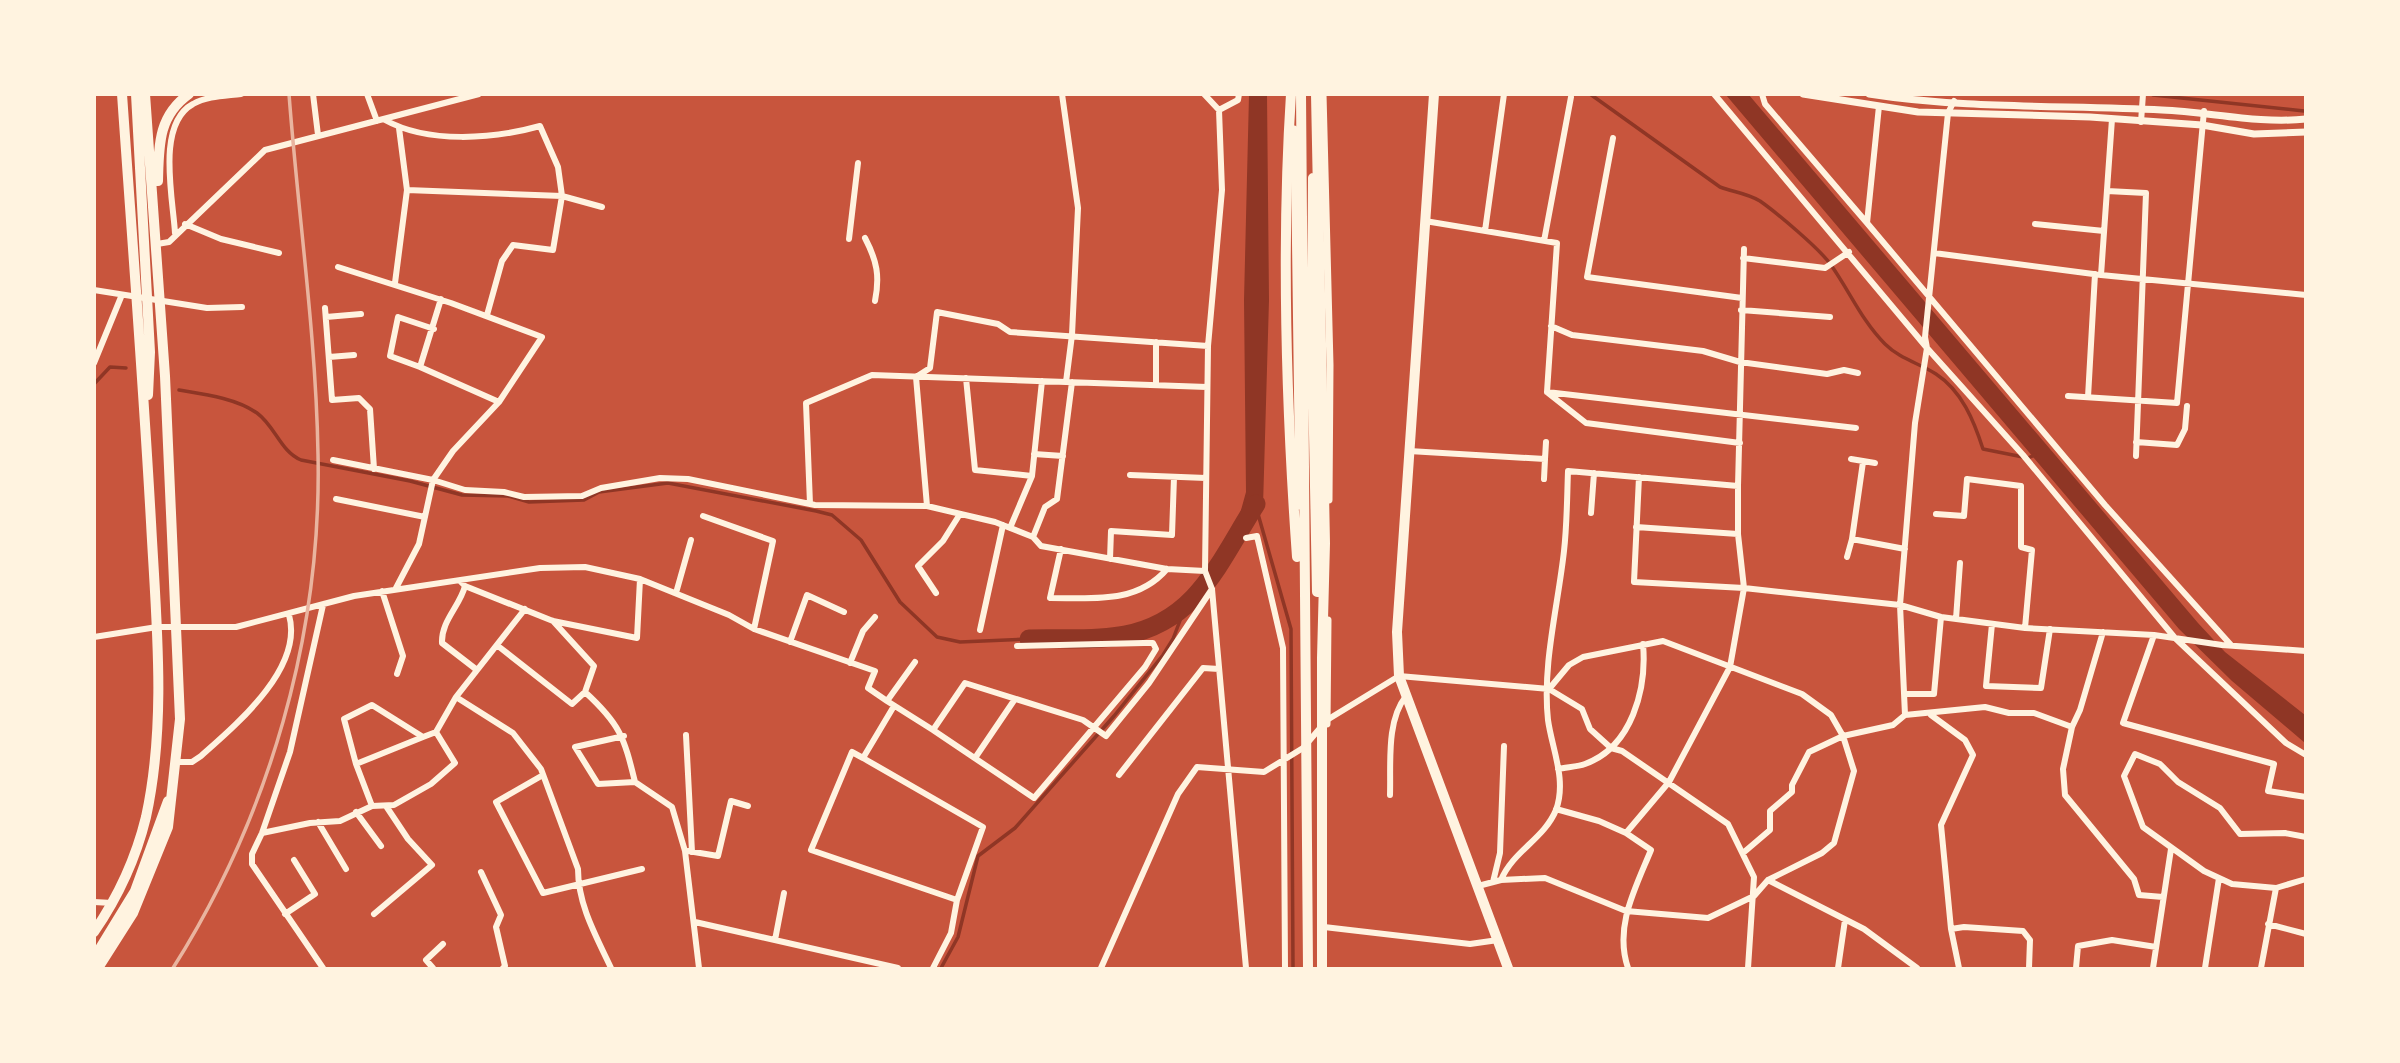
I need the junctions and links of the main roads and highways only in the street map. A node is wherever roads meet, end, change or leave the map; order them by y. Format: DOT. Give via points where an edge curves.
graph roads {
  1 [pos="122,94"];
  2 [pos="135,94"];
  3 [pos="145,94"];
  4 [pos="190,94"];
  5 [pos="1292,94"];
  6 [pos="1301,94"];
  7 [pos="1434,94"];
  8 [pos="1321,97"];
  9 [pos="157,233"];
  10 [pos="141,300"];
  11 [pos="1304,633"];
  12 [pos="1322,658"];
  13 [pos="177,768"];
  14 [pos="94,932"];
  15 [pos="94,958"];
  16 [pos="98,968"];
  17 [pos="1306,968"];
  18 [pos="1323,968"];
  19 [pos="1508,968"];
  1 -- 10 [label="main road"];
  2 -- 10 [label="main road"];
  3 -- 9 [label="main road"];
  4 -- 9 [label="main road" via="171,109 161,131"];
  5 -- 11 [label="highway" via="1285,191 1290,464"];
  6 -- 11 [label="highway"];
  7 -- 19 [label="main road" via="1397,632 1399,676"];
  8 -- 12 [label="highway"];
  8 -- 12 [label="highway" via="1311,194 1314,543"];
  9 -- 13 [label="main road" via="178,626"];
  10 -- 14 [label="main road" via="158,713 145,819 129,869"];
  11 -- 17 [label="highway"];
  12 -- 18 [label="highway"];
  13 -- 15 [label="main road" via="143,872"];
  13 -- 16 [label="main road" via="168,827 153,871 133,914"];
}
